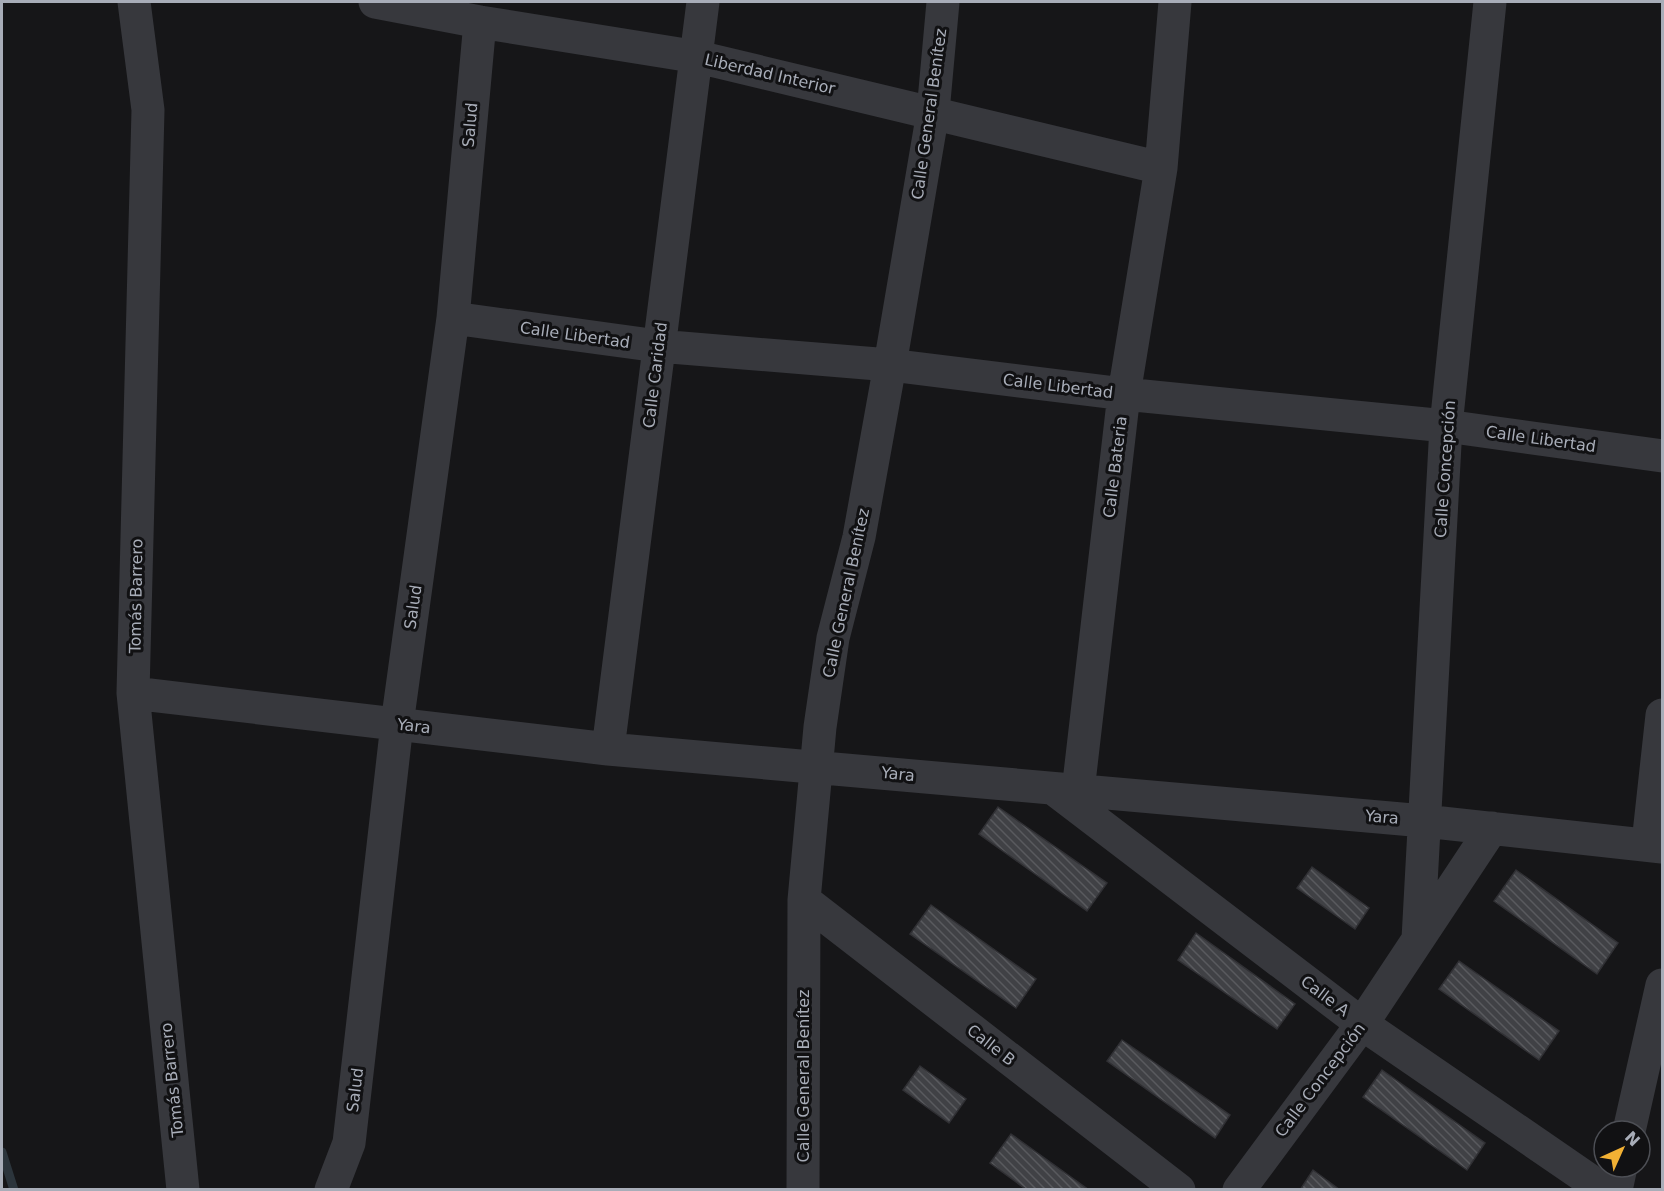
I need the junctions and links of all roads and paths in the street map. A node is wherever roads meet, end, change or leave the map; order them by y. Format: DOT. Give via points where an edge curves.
graph roads {
  1 [pos="134,2"];
  2 [pos="375,2"];
  3 [pos="703,2"];
  4 [pos="943,2"];
  5 [pos="1175,2"];
  6 [pos="1490,2"];
  7 [pos="447,7"];
  8 [pos="480,22"];
  9 [pos="698,57"];
  10 [pos="933,112"];
  11 [pos="1161,168"];
  12 [pos="453,318"];
  13 [pos="658,346"];
  14 [pos="890,365"];
  15 [pos="1124,394"];
  16 [pos="1446,426"];
  17 [pos="1662,456"];
  18 [pos="134,693"];
  19 [pos="1662,715"];
  20 [pos="397,724"];
  21 [pos="608,749"];
  22 [pos="815,766"];
  23 [pos="1066,791"];
  24 [pos="1424,821"];
  25 [pos="1491,828"];
  26 [pos="1655,845"];
  27 [pos="804,900"];
  28 [pos="1418,939"];
  29 [pos="1662,985"];
  30 [pos="1362,1024"];
  31 [pos="1632,1119"];
  32 [pos="183,1190"];
  33 [pos="331,1190"];
  34 [pos="803,1190"];
  35 [pos="1179,1190"];
  36 [pos="1239,1190"];
  37 [pos="1604,1190"];
  1 -- 18 [label="street, Tomás Barrero" via="148,110"];
  2 -- 7 [label="street, Liberdad Interior"];
  3 -- 9 [label="street, Calle Caridad"];
  4 -- 10 [label="street, Calle General Benítez"];
  5 -- 11 [label="street, Calle Bateria"];
  6 -- 16 [label="street, Calle Concepción"];
  7 -- 8 [label="street, Liberdad Interior"];
  8 -- 9 [label="street, Liberdad Interior"];
  8 -- 12 [label="street, Salud"];
  9 -- 10 [label="street, Liberdad Interior"];
  9 -- 13 [label="street, Calle Caridad"];
  10 -- 11 [label="street, Liberdad Interior"];
  10 -- 14 [label="street, Calle General Benítez"];
  11 -- 15 [label="street, Calle Bateria"];
  12 -- 13 [label="street, Calle Libertad"];
  12 -- 20 [label="street, Salud"];
  13 -- 14 [label="street, Calle Libertad"];
  13 -- 21 [label="street, Calle Caridad"];
  14 -- 15 [label="street, Calle Libertad"];
  14 -- 22 [label="street, Calle General Benítez" via="859,537 833,638"];
  15 -- 16 [label="street, Calle Libertad"];
  15 -- 23 [label="street, Calle Bateria"];
  16 -- 17 [label="street, Calle Libertad"];
  16 -- 24 [label="street, Calle Concepción"];
  18 -- 20 [label="street, Yara"];
  18 -- 32 [label="street, Tomás Barrero"];
  19 -- 26 [label="street"];
  20 -- 21 [label="street, Yara"];
  20 -- 33 [label="street, Salud" via="349,1143"];
  21 -- 22 [label="street, Yara"];
  22 -- 23 [label="street, Yara"];
  22 -- 27 [label="street, Calle General Benítez"];
  23 -- 24 [label="street, Yara"];
  23 -- 30 [label="street, Calle A"];
  24 -- 25 [label="street, Yara"];
  24 -- 28 [label="street, Calle Concepción"];
  25 -- 26 [label="street, Yara"];
  25 -- 28 [label="street, Calle Concepción"];
  27 -- 34 [label="street, Calle General Benítez"];
  27 -- 35 [label="street, Calle B"];
  28 -- 30 [label="street, Calle Concepción"];
  29 -- 31 [label="street"];
  30 -- 36 [label="street, Calle Concepción"];
  30 -- 37 [label="street, Calle A"];
}
